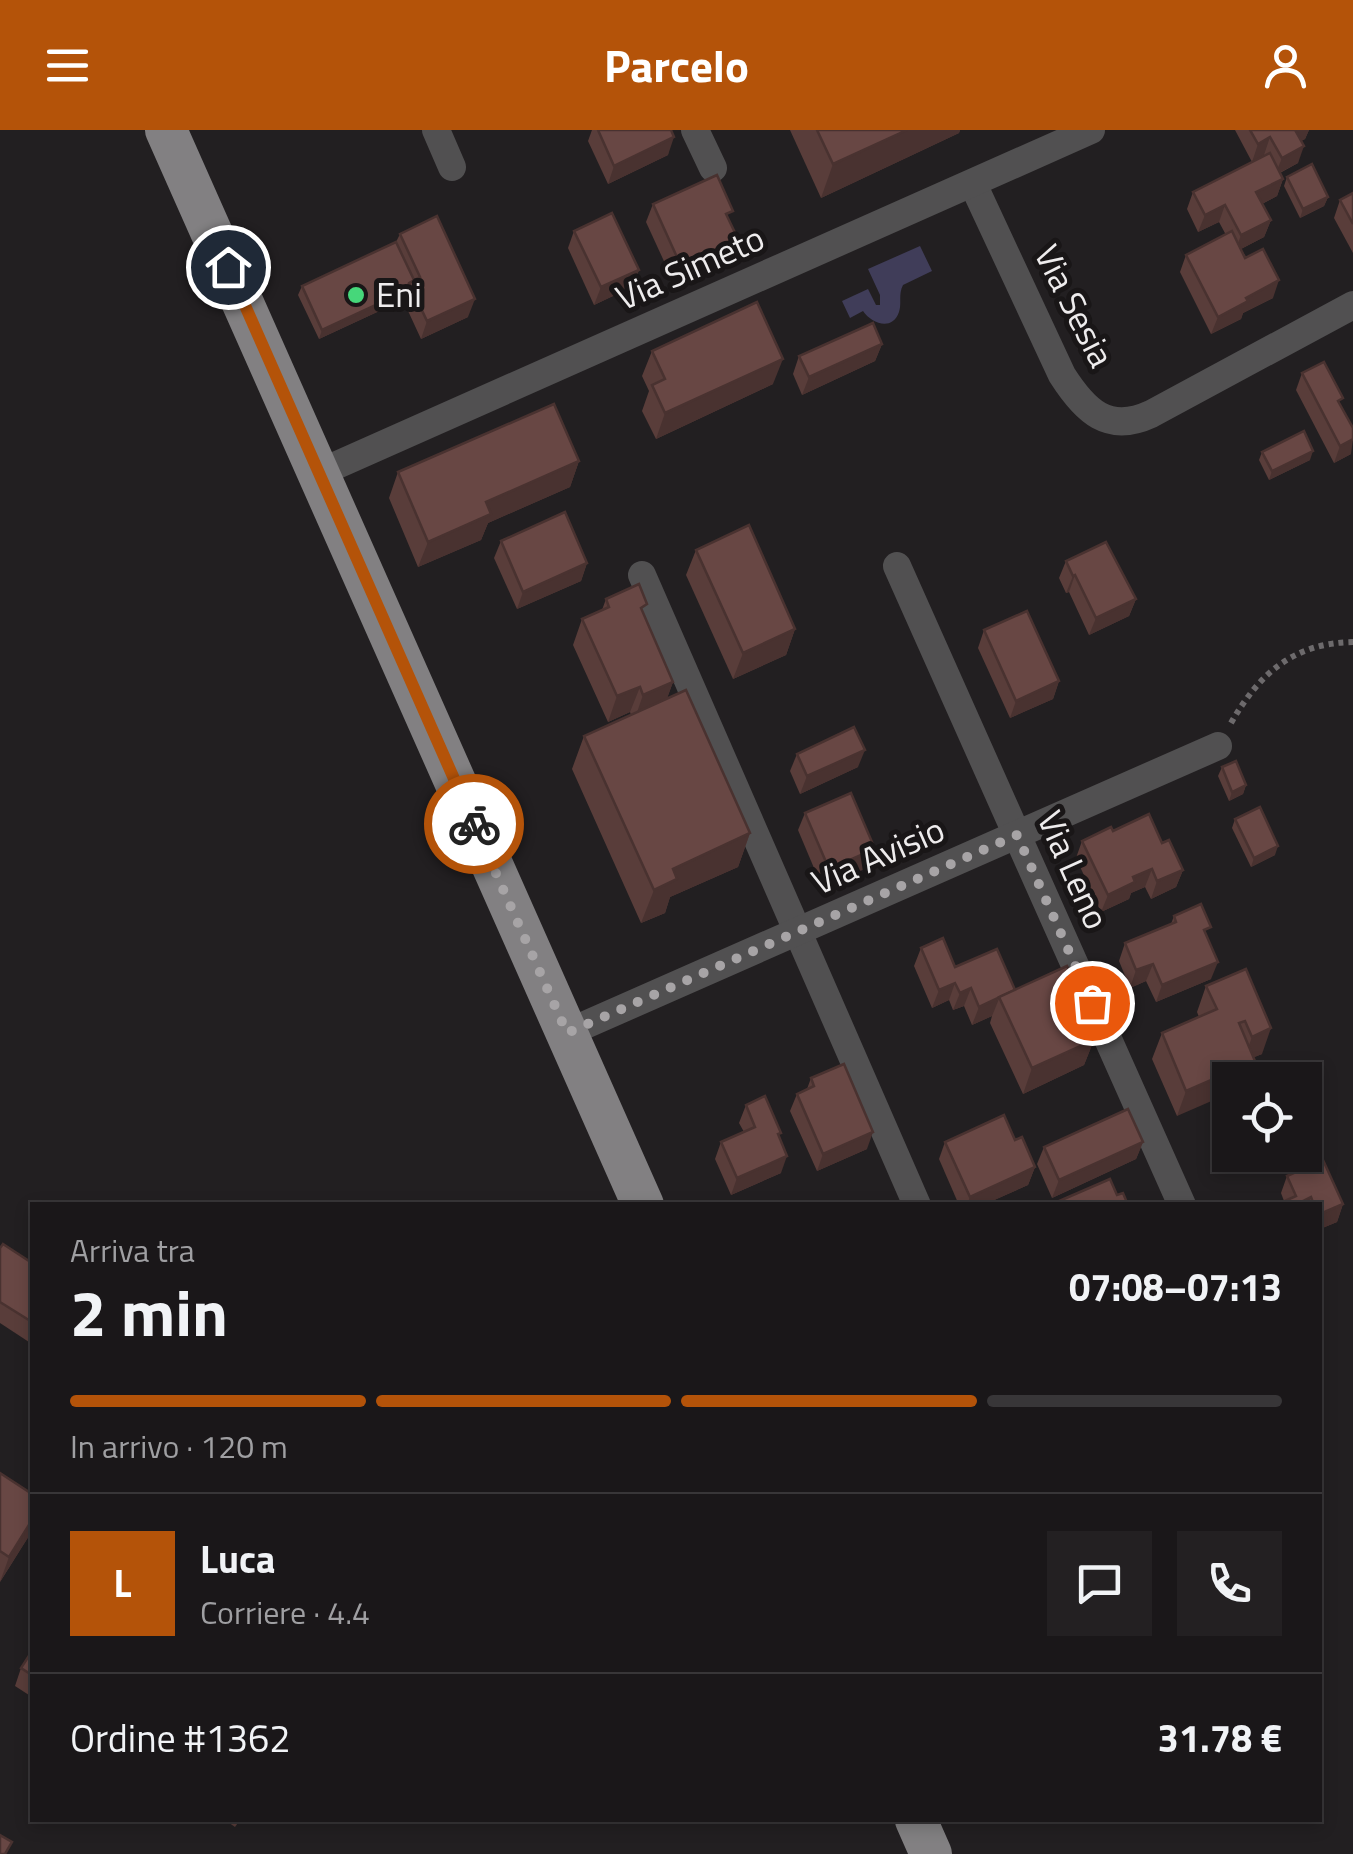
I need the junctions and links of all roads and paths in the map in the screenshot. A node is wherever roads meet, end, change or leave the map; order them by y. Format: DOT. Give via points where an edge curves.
graph roads {
  1 [pos="166,130"];
  2 [pos="436,130"];
  3 [pos="695,130"];
  4 [pos="1091,130"];
  5 [pos="452,168"];
  6 [pos="713,168"];
  7 [pos="973,184"];
  8 [pos="1353,305"];
  9 [pos="319,473"];
  10 [pos="897,566"];
  11 [pos="642,576"];
  12 [pos="1353,642"];
  13 [pos="1218,746"];
  14 [pos="1017,835"];
  15 [pos="798,932"];
  16 [pos="567,1033"];
  17 [pos="642,1202"];
  18 [pos="916,1202"];
  19 [pos="1181,1202"];
  20 [pos="917,1822"];
  21 [pos="931,1854"];
  1 -- 9 [label="main road"];
  2 -- 5 [label="street"];
  3 -- 6 [label="street"];
  4 -- 7 [label="street, Via Simeto"];
  7 -- 8 [label="street, Via Sesia" via="1062,375 1092,411 1113,422 1151,414"];
  7 -- 9 [label="street, Via Simeto"];
  9 -- 16 [label="main road"];
  10 -- 14 [label="street, Via Leno"];
  11 -- 15 [label="street"];
  12 -- 13 [label="path" via="1310,648 1264,676"];
  13 -- 14 [label="street, Via Avisio"];
  14 -- 15 [label="street, Via Avisio"];
  14 -- 19 [label="street, Via Leno"];
  15 -- 16 [label="street, Via Avisio"];
  15 -- 18 [label="street"];
  16 -- 17 [label="main road"];
  20 -- 21 [label="main road"];
}
